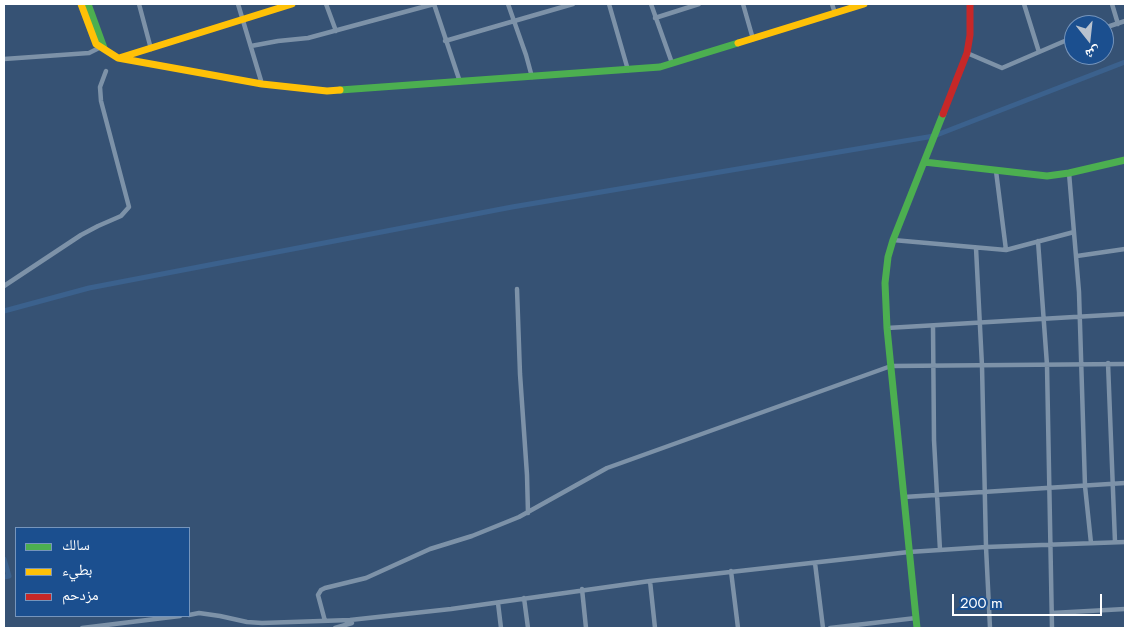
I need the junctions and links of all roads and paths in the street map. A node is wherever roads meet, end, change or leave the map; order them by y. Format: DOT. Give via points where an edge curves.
graph roads {
  1 [pos="82,4"];
  2 [pos="88,4"];
  3 [pos="140,4"];
  4 [pos="238,4"];
  5 [pos="292,4"];
  6 [pos="326,4"];
  7 [pos="434,4"];
  8 [pos="508,4"];
  9 [pos="573,4"];
  10 [pos="608,4"];
  11 [pos="651,4"];
  12 [pos="699,4"];
  13 [pos="743,4"];
  14 [pos="832,4"];
  15 [pos="864,4"];
  16 [pos="970,4"];
  17 [pos="1024,4"];
  18 [pos="1112,4"];
  19 [pos="835,13"];
  20 [pos="655,18"];
  21 [pos="243,19"];
  22 [pos="514,21"];
  23 [pos="1125,21"];
  24 [pos="1118,24"];
  25 [pos="1114,25"];
  26 [pos="336,31"];
  27 [pos="753,39"];
  28 [pos="445,41"];
  29 [pos="1064,42"];
  30 [pos="251,46"];
  31 [pos="103,48"];
  32 [pos="150,48"];
  33 [pos="1039,52"];
  34 [pos="967,53"];
  35 [pos="118,58"];
  36 [pos="4,60"];
  37 [pos="672,64"];
  38 [pos="628,70"];
  39 [pos="106,71"];
  40 [pos="532,77"];
  41 [pos="460,82"];
  42 [pos="262,84"];
  43 [pos="1125,160"];
  44 [pos="924,162"];
  45 [pos="996,171"];
  46 [pos="1069,173"];
  47 [pos="1074,232"];
  48 [pos="893,240"];
  49 [pos="1038,242"];
  50 [pos="976,248"];
  51 [pos="1125,248"];
  52 [pos="1006,250"];
  53 [pos="1077,256"];
  54 [pos="4,286"];
  55 [pos="517,289"];
  56 [pos="1125,314"];
  57 [pos="1080,316"];
  58 [pos="1045,320"];
  59 [pos="980,324"];
  60 [pos="932,326"];
  61 [pos="887,328"];
  62 [pos="1108,363"];
  63 [pos="1081,364"];
  64 [pos="1125,364"];
  65 [pos="1047,365"];
  66 [pos="891,366"];
  67 [pos="982,366"];
  68 [pos="932,367"];
  69 [pos="1125,483"];
  70 [pos="1113,484"];
  71 [pos="1085,486"];
  72 [pos="1048,488"];
  73 [pos="985,493"];
  74 [pos="938,495"];
  75 [pos="904,498"];
  76 [pos="528,513"];
  77 [pos="1115,542"];
  78 [pos="1125,542"];
  79 [pos="1090,543"];
  80 [pos="1050,545"];
  81 [pos="986,547"];
  82 [pos="940,550"];
  83 [pos="909,552"];
  84 [pos="815,563"];
  85 [pos="731,571"];
  86 [pos="650,581"];
  87 [pos="582,589"];
  88 [pos="524,598"];
  89 [pos="498,602"];
  90 [pos="1125,609"];
  91 [pos="1052,613"];
  92 [pos="190,615"];
  93 [pos="172,617"];
  94 [pos="916,618"];
  95 [pos="325,621"];
  96 [pos="351,622"];
  97 [pos="82,628"];
  98 [pos="335,628"];
  99 [pos="355,628"];
  100 [pos="501,628"];
  101 [pos="528,628"];
  102 [pos="586,628"];
  103 [pos="655,628"];
  104 [pos="738,628"];
  105 [pos="823,628"];
  106 [pos="830,628"];
  107 [pos="917,628"];
  108 [pos="990,628"];
  109 [pos="1052,628"];
  1 -- 31 [label="main road" via="93,39"];
  2 -- 31 [label="main road"];
  3 -- 32 [label="street"];
  4 -- 21 [label="street"];
  5 -- 21 [label="main road"];
  6 -- 26 [label="street"];
  7 -- 26 [label="street"];
  7 -- 28 [label="street"];
  8 -- 22 [label="street"];
  9 -- 22 [label="street"];
  10 -- 38 [label="street"];
  11 -- 20 [label="street"];
  12 -- 20 [label="street"];
  13 -- 27 [label="street"];
  14 -- 19 [label="street"];
  15 -- 19 [label="main road"];
  16 -- 34 [label="main road"];
  17 -- 33 [label="street"];
  18 -- 24 [label="street"];
  19 -- 27 [label="main road"];
  20 -- 37 [label="street"];
  21 -- 30 [label="street"];
  21 -- 32 [label="main road"];
  22 -- 28 [label="street"];
  22 -- 40 [label="street"];
  23 -- 24 [label="street"];
  24 -- 25 [label="street"];
  26 -- 30 [label="street"];
  27 -- 37 [label="main road"];
  28 -- 41 [label="street"];
  29 -- 33 [label="street"];
  30 -- 42 [label="street"];
  31 -- 35 [label="main road"];
  31 -- 36 [label="street" via="89,53"];
  32 -- 35 [label="main road"];
  33 -- 34 [label="street" via="1002,68"];
  34 -- 44 [label="main road"];
  35 -- 42 [label="main road"];
  37 -- 38 [label="main road"];
  38 -- 40 [label="main road"];
  39 -- 54 [label="street" via="100,87 101,101 129,207 121,216 81,235"];
  40 -- 41 [label="main road"];
  41 -- 42 [label="main road" via="327,91"];
  43 -- 46 [label="main road"];
  44 -- 45 [label="main road"];
  44 -- 48 [label="main road"];
  45 -- 46 [label="main road" via="1047,176"];
  45 -- 52 [label="street"];
  46 -- 47 [label="street"];
  47 -- 49 [label="street"];
  47 -- 53 [label="street"];
  48 -- 50 [label="street"];
  48 -- 61 [label="main road" via="885,283"];
  49 -- 52 [label="street"];
  49 -- 58 [label="street"];
  50 -- 52 [label="street"];
  50 -- 59 [label="street"];
  51 -- 53 [label="street"];
  53 -- 57 [label="street"];
  55 -- 76 [label="street"];
  56 -- 57 [label="street"];
  57 -- 58 [label="street"];
  57 -- 63 [label="street"];
  58 -- 59 [label="street"];
  58 -- 65 [label="street"];
  59 -- 60 [label="street"];
  59 -- 67 [label="street"];
  60 -- 61 [label="street"];
  60 -- 68 [label="street"];
  61 -- 66 [label="main road"];
  62 -- 63 [label="street"];
  62 -- 64 [label="street"];
  62 -- 70 [label="street"];
  63 -- 65 [label="street"];
  63 -- 71 [label="street"];
  65 -- 67 [label="street"];
  65 -- 72 [label="street"];
  66 -- 68 [label="street"];
  66 -- 75 [label="main road"];
  66 -- 76 [label="street" via="607,468"];
  67 -- 68 [label="street"];
  67 -- 73 [label="street"];
  68 -- 74 [label="street"];
  69 -- 70 [label="street"];
  70 -- 71 [label="street"];
  70 -- 77 [label="street"];
  71 -- 72 [label="street"];
  71 -- 79 [label="street"];
  72 -- 73 [label="street"];
  72 -- 80 [label="street"];
  73 -- 74 [label="street"];
  73 -- 81 [label="street"];
  74 -- 75 [label="street"];
  74 -- 82 [label="street"];
  75 -- 83 [label="main road"];
  76 -- 95 [label="street" via="481,533 430,549 366,578 320,590 318,595"];
  77 -- 78 [label="street"];
  77 -- 79 [label="street"];
  79 -- 80 [label="street"];
  80 -- 81 [label="street"];
  80 -- 91 [label="street"];
  81 -- 82 [label="street"];
  81 -- 108 [label="street"];
  82 -- 83 [label="street"];
  83 -- 84 [label="street"];
  83 -- 94 [label="main road"];
  84 -- 85 [label="street"];
  84 -- 105 [label="street"];
  85 -- 86 [label="street"];
  85 -- 104 [label="street"];
  86 -- 87 [label="street"];
  86 -- 103 [label="street"];
  87 -- 88 [label="street"];
  87 -- 102 [label="street"];
  88 -- 89 [label="street"];
  88 -- 101 [label="street"];
  89 -- 96 [label="street"];
  89 -- 100 [label="street"];
  90 -- 91 [label="street"];
  91 -- 109 [label="street"];
  92 -- 95 [label="street" via="206,614 262,623"];
  93 -- 97 [label="street"];
  94 -- 106 [label="street"];
  94 -- 107 [label="main road"];
  95 -- 96 [label="street"];
  96 -- 98 [label="street"];
  96 -- 99 [label="street"];
}
